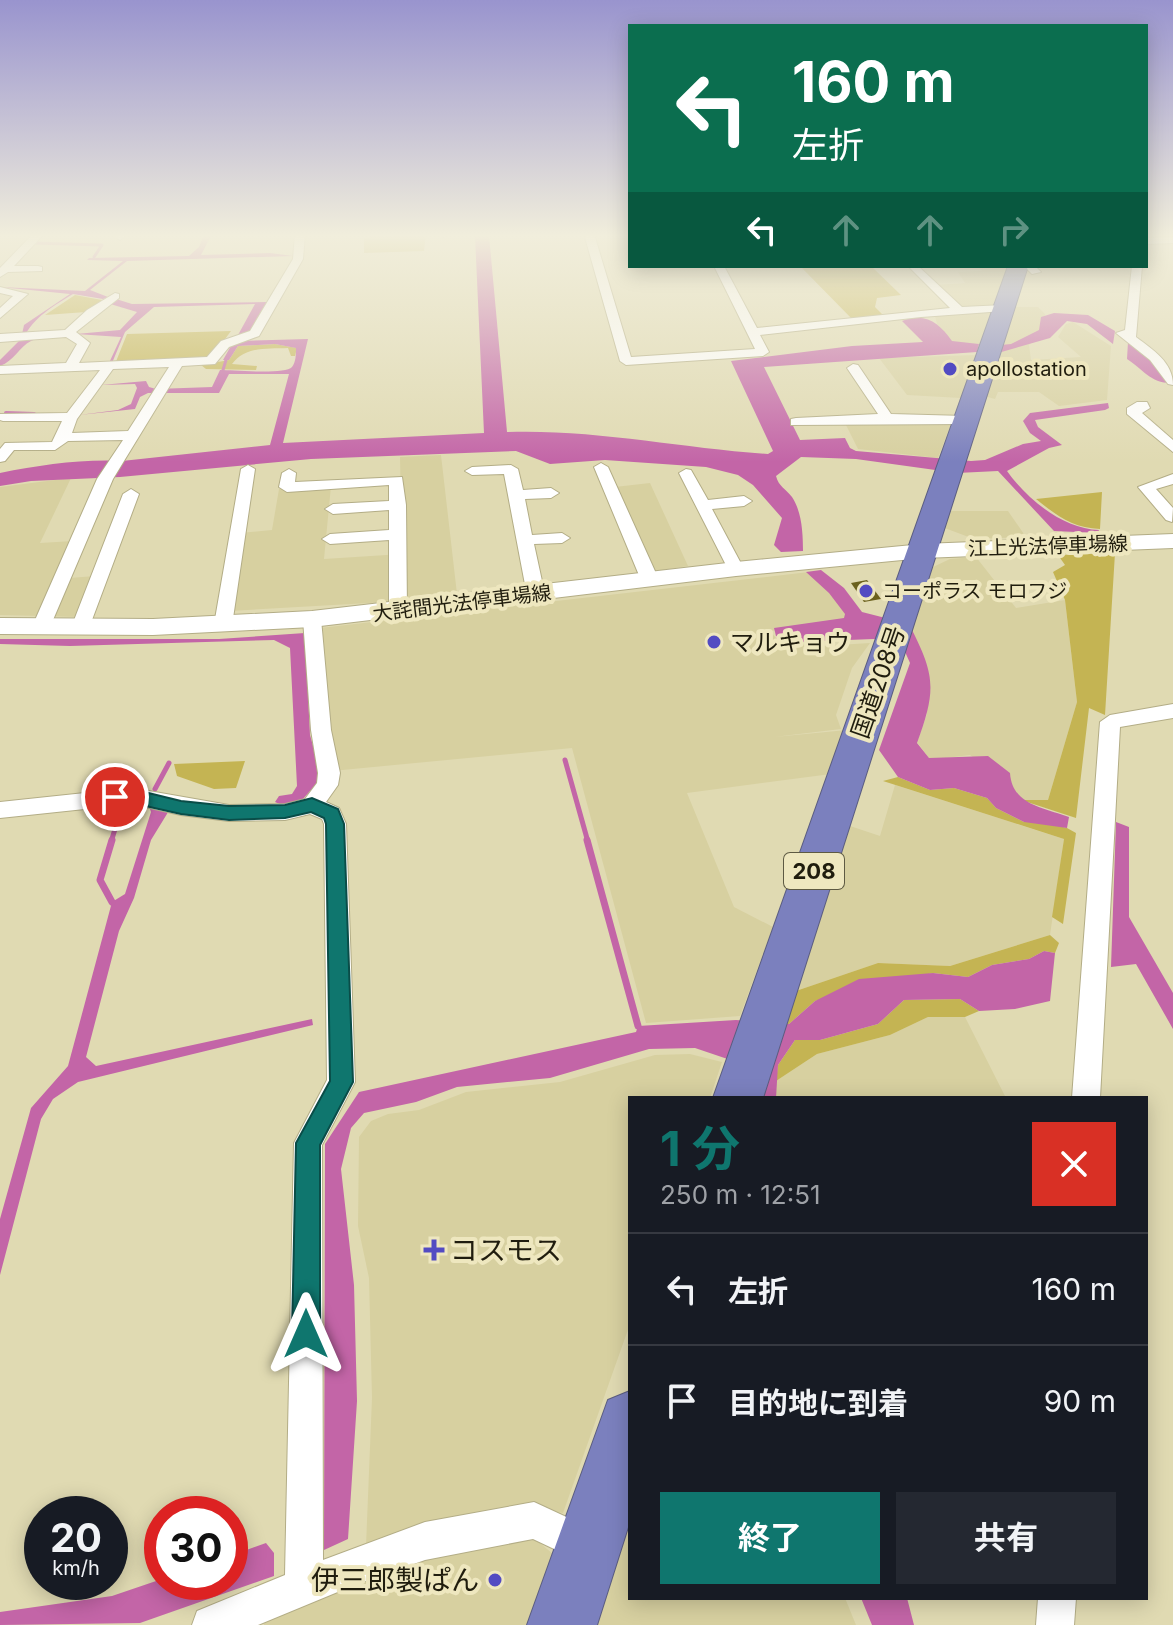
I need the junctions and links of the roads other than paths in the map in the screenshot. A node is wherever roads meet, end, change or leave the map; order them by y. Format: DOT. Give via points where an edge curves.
graph roads {
  1 [pos="94,310"];
  2 [pos="268,310"];
  3 [pos="611,310"];
  4 [pos="741,310"];
  5 [pos="959,310"];
  6 [pos="984,310"];
  7 [pos="1003,310"];
  8 [pos="1130,310"];
  9 [pos="961,312"];
  10 [pos="752,332"];
  11 [pos="68,333"];
  12 [pos="0,338"];
  13 [pos="177,364"];
  14 [pos="109,366"];
  15 [pos="70,367"];
  16 [pos="0,370"];
  17 [pos="851,371"];
  18 [pos="1173,381"];
  19 [pos="1142,405"];
  20 [pos="3,417"];
  21 [pos="71,417"];
  22 [pos="887,418"];
  23 [pos="965,420"];
  24 [pos="796,422"];
  25 [pos="132,435"];
  26 [pos="64,437"];
  27 [pos="1173,448"];
  28 [pos="0,458"];
  29 [pos="601,467"];
  30 [pos="248,469"];
  31 [pos="472,471"];
  32 [pos="289,473"];
  33 [pos="686,473"];
  34 [pos="1173,479"];
  35 [pos="551,493"];
  36 [pos="131,494"];
  37 [pos="516,495"];
  38 [pos="744,501"];
  39 [pos="398,505"];
  40 [pos="703,505"];
  41 [pos="333,509"];
  42 [pos="1172,529"];
  43 [pos="398,534"];
  44 [pos="562,538"];
  45 [pos="330,539"];
  46 [pos="525,540"];
  47 [pos="923,551"];
  48 [pos="736,569"];
  49 [pos="650,580"];
  50 [pos="536,595"];
  51 [pos="398,611"];
  52 [pos="312,619"];
  53 [pos="223,625"];
  54 [pos="0,626"];
  55 [pos="41,627"];
  56 [pos="80,628"];
  57 [pos="1173,711"];
  58 [pos="312,805"];
  59 [pos="0,810"];
  60 [pos="752,1094"];
  61 [pos="1086,1096"];
  62 [pos="628,1428"];
  63 [pos="589,1546"];
  64 [pos="304,1587"];
  65 [pos="1057,1600"];
  66 [pos="211,1625"];
  67 [pos="562,1625"];
  68 [pos="1055,1625"];
  1 -- 11 [label="street"];
  2 -- 13 [label="street" via="255,333 225,344 211,361"];
  3 -- 10 [label="street" via="626,361 763,352"];
  4 -- 10 [label="street"];
  5 -- 9 [label="street"];
  6 -- 9 [label="street"];
  7 -- 23 [label="highway, 国道208号 / 208"];
  8 -- 18 [label="street" via="1126,335 1162,364"];
  9 -- 10 [label="street"];
  11 -- 12 [label="street"];
  11 -- 15 [label="street" via="84,343"];
  13 -- 14 [label="street"];
  13 -- 25 [label="street"];
  14 -- 15 [label="street"];
  14 -- 21 [label="street"];
  15 -- 16 [label="street" via="40,363"];
  17 -- 22 [label="street"];
  19 -- 27 [label="street" via="1132,411"];
  20 -- 21 [label="street"];
  21 -- 26 [label="street"];
  22 -- 23 [label="street"];
  22 -- 24 [label="street"];
  23 -- 47 [label="highway, 国道208号 / 208"];
  25 -- 26 [label="street"];
  25 -- 55 [label="street"];
  26 -- 28 [label="street" via="55,446 10,446"];
  29 -- 49 [label="street"];
  30 -- 53 [label="street"];
  31 -- 37 [label="street" via="511,469"];
  32 -- 39 [label="street" via="287,487 397,480"];
  33 -- 40 [label="street"];
  34 -- 42 [label="street" via="1146,487"];
  35 -- 37 [label="street"];
  36 -- 56 [label="street"];
  37 -- 46 [label="street"];
  38 -- 40 [label="street"];
  39 -- 41 [label="street"];
  39 -- 43 [label="street"];
  40 -- 48 [label="street"];
  42 -- 47 [label="main road, 江上光法停車場線"];
  43 -- 45 [label="street"];
  43 -- 51 [label="street"];
  44 -- 46 [label="street"];
  46 -- 50 [label="street"];
  47 -- 48 [label="main road, 大詫間光法停車場線"];
  47 -- 60 [label="highway, 国道208号 / 208"];
  48 -- 49 [label="main road, 大詫間光法停車場線"];
  49 -- 50 [label="main road, 大詫間光法停車場線"];
  50 -- 51 [label="main road, 大詫間光法停車場線"];
  51 -- 52 [label="main road, 大詫間光法停車場線"];
  52 -- 53 [label="main road, 大詫間光法停車場線"];
  52 -- 58 [label="street" via="329,773"];
  53 -- 56 [label="main road, 大詫間光法停車場線"];
  54 -- 55 [label="main road, 大詫間光法停車場線"];
  55 -- 56 [label="main road, 大詫間光法停車場線"];
  57 -- 61 [label="street" via="1110,722"];
  58 -- 59 [label="street" via="285,812 229,813 132,796"];
  58 -- 64 [label="street" via="331,814 335,824 341,1082 308,1143"];
  62 -- 63 [label="highway"];
  63 -- 64 [label="street" via="534,1520 425,1541"];
  63 -- 67 [label="highway"];
  64 -- 66 [label="street"];
  65 -- 68 [label="street"];
}
